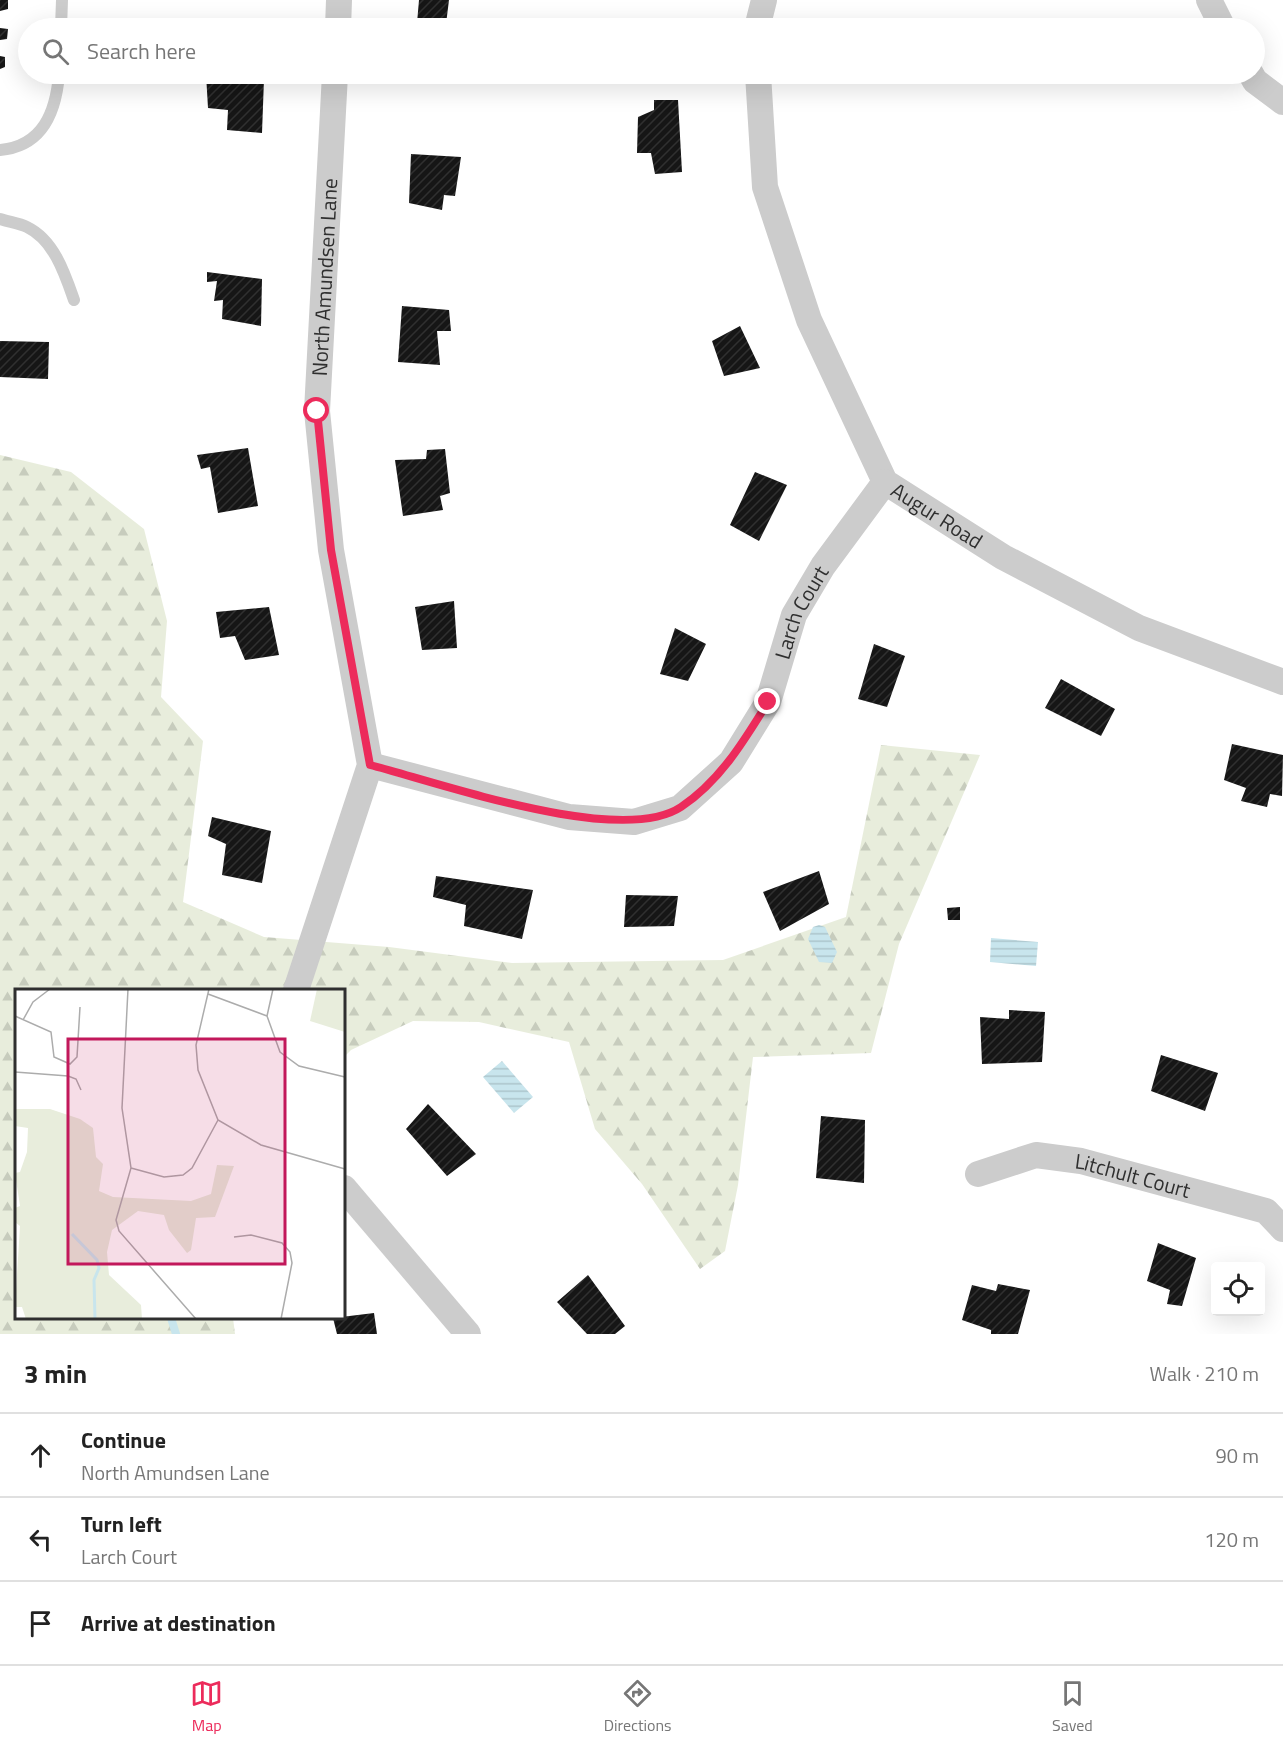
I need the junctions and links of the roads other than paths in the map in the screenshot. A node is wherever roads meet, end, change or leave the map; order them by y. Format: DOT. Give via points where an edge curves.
graph roads {
  1 [pos="62,0"];
  2 [pos="339,0"];
  3 [pos="764,0"];
  4 [pos="1209,0"];
  5 [pos="61,18"];
  6 [pos="338,18"];
  7 [pos="760,18"];
  8 [pos="1218,18"];
  9 [pos="58,84"];
  10 [pos="334,84"];
  11 [pos="759,84"];
  12 [pos="1259,84"];
  13 [pos="1283,102"];
  14 [pos="0,150"];
  15 [pos="0,219"];
  16 [pos="74,300"];
  17 [pos="885,482"];
  18 [pos="1283,682"];
  19 [pos="370,765"];
  20 [pos="296,989"];
  21 [pos="978,1174"];
  22 [pos="345,1189"];
  23 [pos="1283,1229"];
  24 [pos="468,1334"];
  1 -- 5 [label="lane"];
  2 -- 6 [label="street"];
  3 -- 7 [label="street"];
  4 -- 8 [label="street"];
  9 -- 14 [label="lane" via="46,126 30,141"];
  10 -- 19 [label="street, North Amundsen Lane" via="317,411 331,550"];
  11 -- 17 [label="street, Augur Road" via="765,187 809,320"];
  12 -- 13 [label="street"];
  15 -- 16 [label="lane" via="27,227 44,239 63,269"];
  17 -- 18 [label="street, Augur Road" via="1003,557 1139,628"];
  17 -- 19 [label="street, Larch Court" via="794,615 768,702 731,762 680,808 634,822 569,817"];
  19 -- 20 [label="street"];
  21 -- 23 [label="street, Litchult Court" via="1036,1155 1081,1161 1266,1211"];
  22 -- 24 [label="street"];
}
